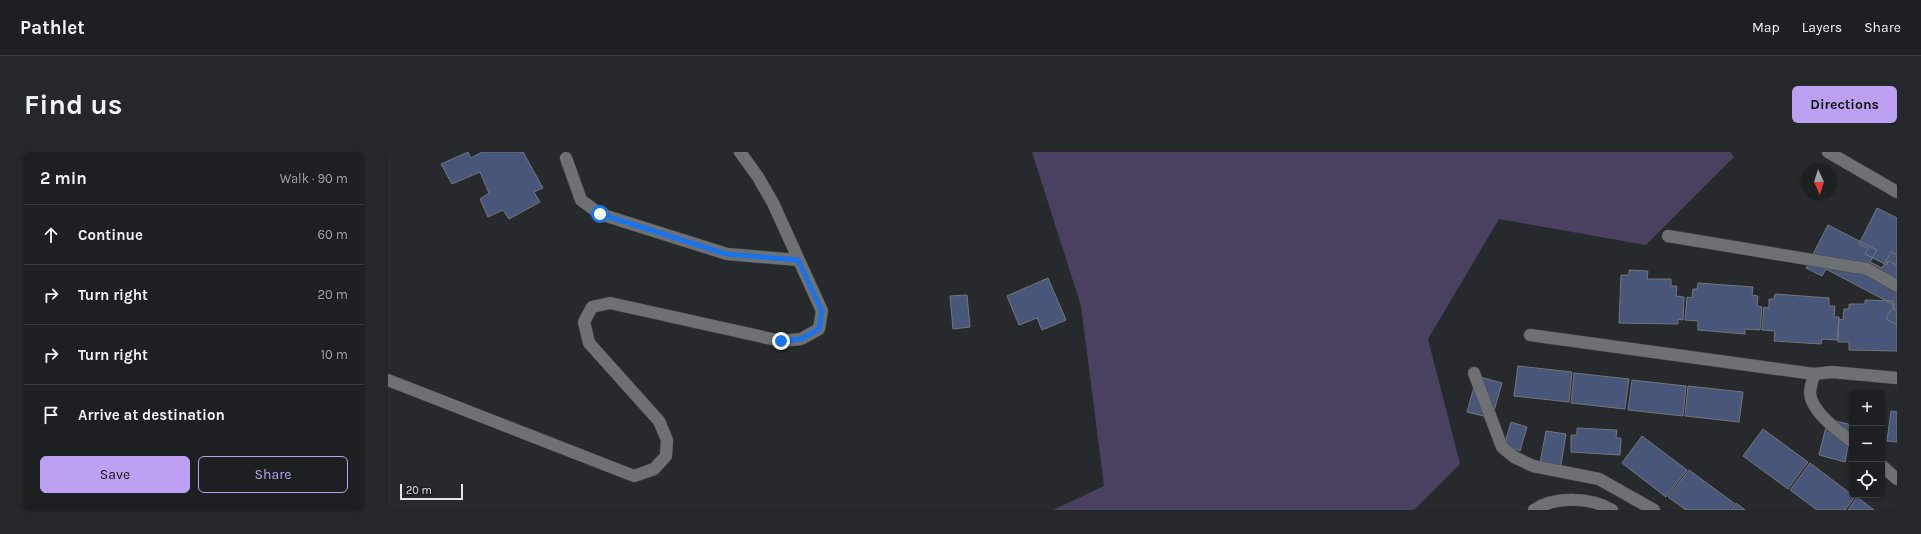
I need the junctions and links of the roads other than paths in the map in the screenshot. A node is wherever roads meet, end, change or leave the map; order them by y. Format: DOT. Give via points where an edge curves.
graph roads {
  1 [pos="740,152"];
  2 [pos="1828,152"];
  3 [pos="566,158"];
  4 [pos="1897,192"];
  5 [pos="1668,236"];
  6 [pos="798,260"];
  7 [pos="1897,286"];
  8 [pos="1530,335"];
  9 [pos="1474,373"];
  10 [pos="1814,374"];
  11 [pos="1897,378"];
  12 [pos="388,380"];
  13 [pos="1849,439"];
  14 [pos="1885,469"];
  15 [pos="1897,479"];
  16 [pos="1534,510"];
  17 [pos="1612,510"];
  18 [pos="1654,510"];
  1 -- 6 [label="street" via="773,203"];
  2 -- 4 [label="street"];
  3 -- 6 [label="street" via="581,200 600,214 726,254"];
  5 -- 7 [label="street" via="1867,269"];
  6 -- 12 [label="street" via="822,311 819,329 801,339 781,341 610,303 592,307 584,322 589,343 658,421 667,440 666,456 654,469 634,476"];
  8 -- 10 [label="street"];
  9 -- 18 [label="street" via="1502,447 1514,457 1533,466 1599,478"];
  10 -- 11 [label="street" via="1832,372"];
  10 -- 13 [label="street" via="1810,393 1817,409"];
  14 -- 15 [label="street"];
  16 -- 17 [label="street" via="1558,501 1585,501"];
}
